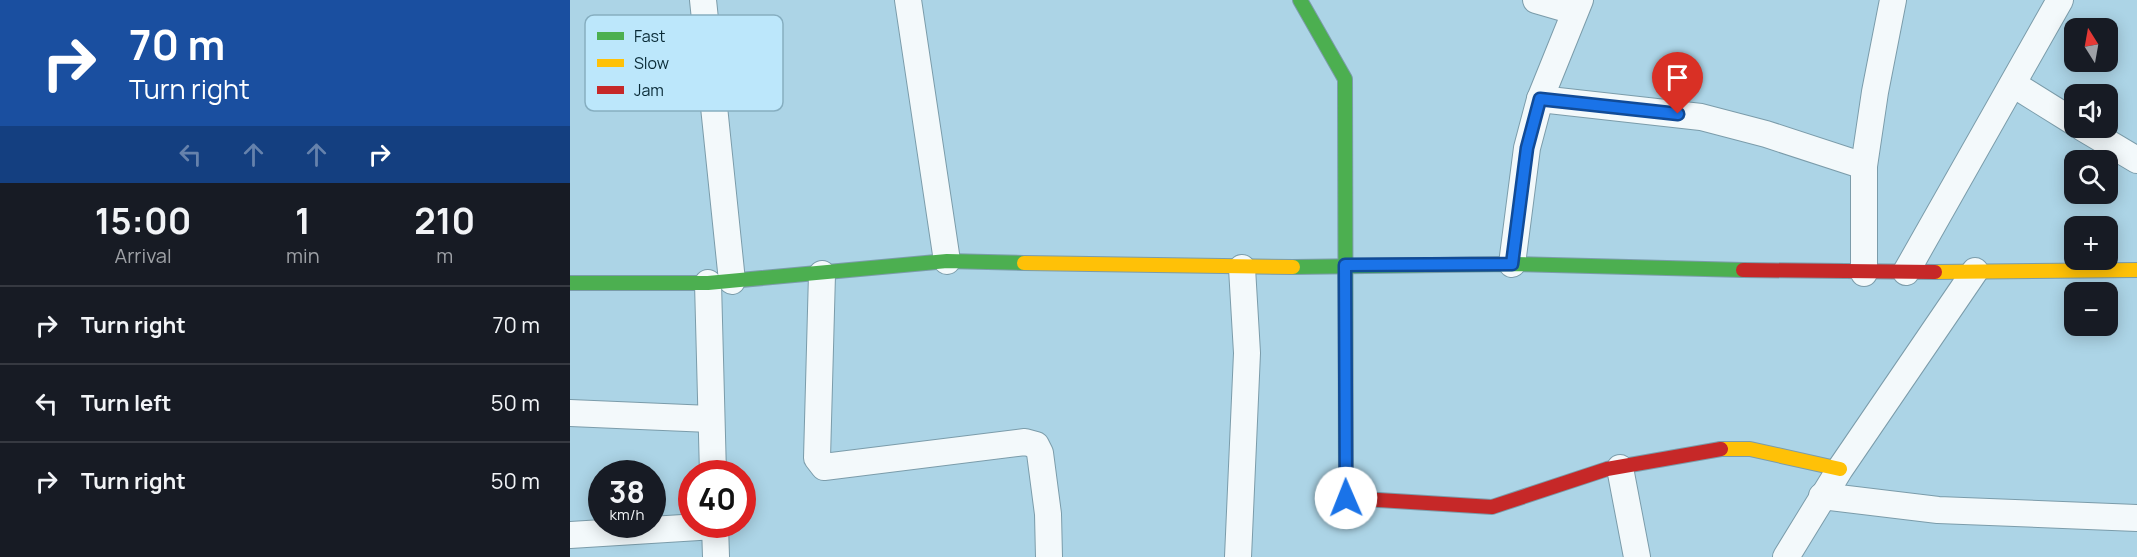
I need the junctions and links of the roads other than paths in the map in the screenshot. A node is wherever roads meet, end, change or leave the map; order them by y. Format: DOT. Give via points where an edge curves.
graph roads {
  1 [pos="703,0"];
  2 [pos="908,0"];
  3 [pos="1300,0"];
  4 [pos="1536,0"];
  5 [pos="1893,0"];
  6 [pos="2060,0"];
  7 [pos="1577,6"];
  8 [pos="704,15"];
  9 [pos="2013,84"];
  10 [pos="1540,99"];
  11 [pos="710,111"];
  12 [pos="2064,116"];
  13 [pos="2100,138"];
  14 [pos="2137,160"];
  15 [pos="1864,166"];
  16 [pos="947,261"];
  17 [pos="1512,264"];
  18 [pos="1345,265"];
  19 [pos="1242,268"];
  20 [pos="2137,270"];
  21 [pos="1975,271"];
  22 [pos="1906,272"];
  23 [pos="1864,273"];
  24 [pos="822,274"];
  25 [pos="720,282"];
  26 [pos="570,283"];
  27 [pos="570,413"];
  28 [pos="710,419"];
  29 [pos="711,460"];
  30 [pos="1620,468"];
  31 [pos="1840,469"];
  32 [pos="1822,496"];
  33 [pos="2137,518"];
  34 [pos="678,529"];
  35 [pos="570,536"];
  36 [pos="715,538"];
  37 [pos="716,557"];
  38 [pos="1049,557"];
  39 [pos="1238,557"];
  40 [pos="1637,557"];
  41 [pos="1786,557"];
  1 -- 8 [label="street"];
  2 -- 16 [label="street"];
  3 -- 18 [label="street" via="1345,79"];
  4 -- 7 [label="street"];
  5 -- 15 [label="street"];
  6 -- 9 [label="street"];
  7 -- 10 [label="street"];
  9 -- 12 [label="street"];
  9 -- 22 [label="street"];
  10 -- 15 [label="street" via="1701,117"];
  10 -- 17 [label="street" via="1527,148"];
  11 -- 25 [label="street"];
  13 -- 14 [label="street"];
  15 -- 23 [label="street"];
  16 -- 19 [label="street"];
  16 -- 24 [label="street"];
  17 -- 18 [label="street"];
  17 -- 23 [label="street"];
  18 -- 19 [label="street"];
  18 -- 30 [label="street" via="1346,498 1492,507"];
  19 -- 39 [label="street" via="1247,353"];
  20 -- 21 [label="street"];
  21 -- 22 [label="street"];
  21 -- 31 [label="street"];
  22 -- 23 [label="street"];
  24 -- 25 [label="street"];
  24 -- 38 [label="street" via="819,464 824,467 1025,442 1036,445 1048,514"];
  25 -- 26 [label="street"];
  25 -- 28 [label="street"];
  27 -- 28 [label="street"];
  28 -- 29 [label="street"];
  30 -- 31 [label="street" via="1728,448 1750,449"];
  30 -- 40 [label="street"];
  31 -- 32 [label="street"];
  32 -- 33 [label="street" via="1938,510"];
  32 -- 41 [label="street"];
  34 -- 35 [label="street"];
  36 -- 37 [label="street"];
}
